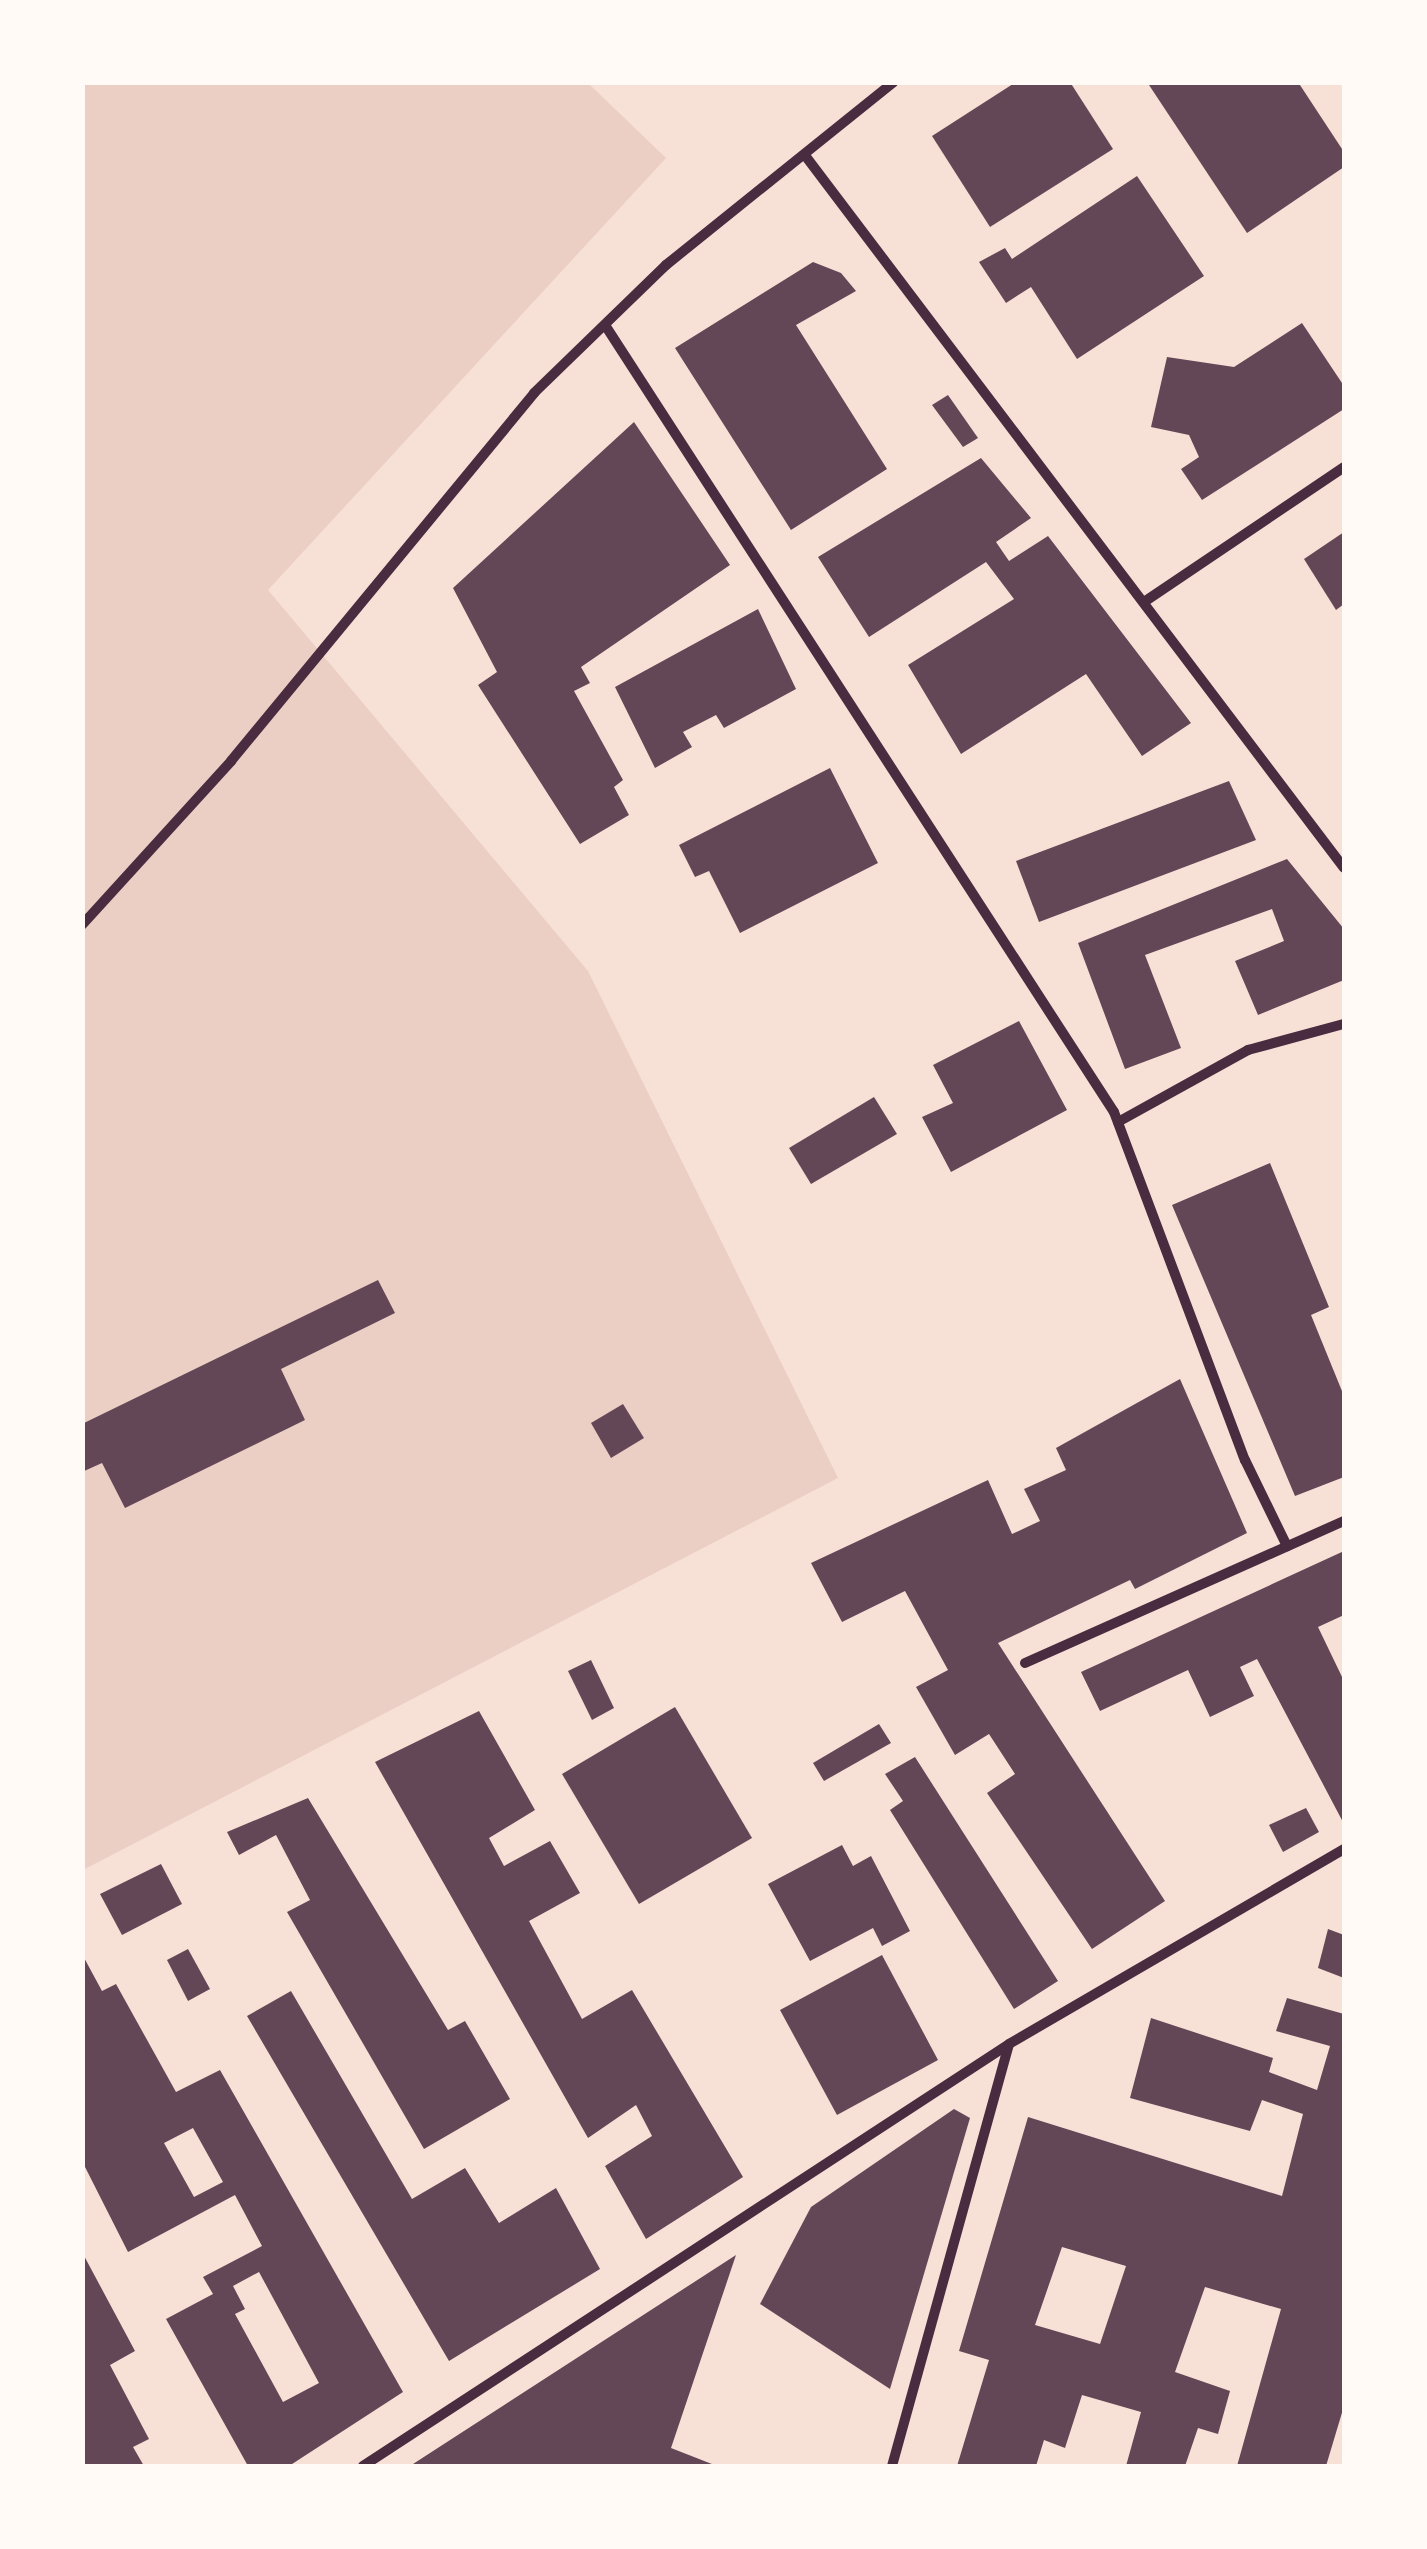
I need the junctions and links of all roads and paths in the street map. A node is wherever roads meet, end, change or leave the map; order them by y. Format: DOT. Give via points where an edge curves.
graph roads {
  1 [pos="894,82"];
  2 [pos="807,158"];
  3 [pos="604,325"];
  4 [pos="1344,467"];
  5 [pos="1144,602"];
  6 [pos="1344,868"];
  7 [pos="82,924"];
  8 [pos="1344,1024"];
  9 [pos="1118,1122"];
  10 [pos="1344,1521"];
  11 [pos="1286,1546"];
  12 [pos="1025,1664"];
  13 [pos="1344,1848"];
  14 [pos="1010,2044"];
  15 [pos="363,2466"];
  16 [pos="892,2466"];
  1 -- 2 [label="street"];
  2 -- 3 [label="street" via="666,266"];
  2 -- 5 [label="street"];
  3 -- 7 [label="street" via="534,393 231,761"];
  3 -- 9 [label="street"];
  4 -- 5 [label="street"];
  5 -- 6 [label="street"];
  8 -- 9 [label="street" via="1248,1050"];
  9 -- 11 [label="street" via="1246,1460"];
  10 -- 11 [label="street"];
  11 -- 12 [label="street"];
  13 -- 14 [label="street"];
  14 -- 15 [label="street"];
  14 -- 16 [label="street"];
}
